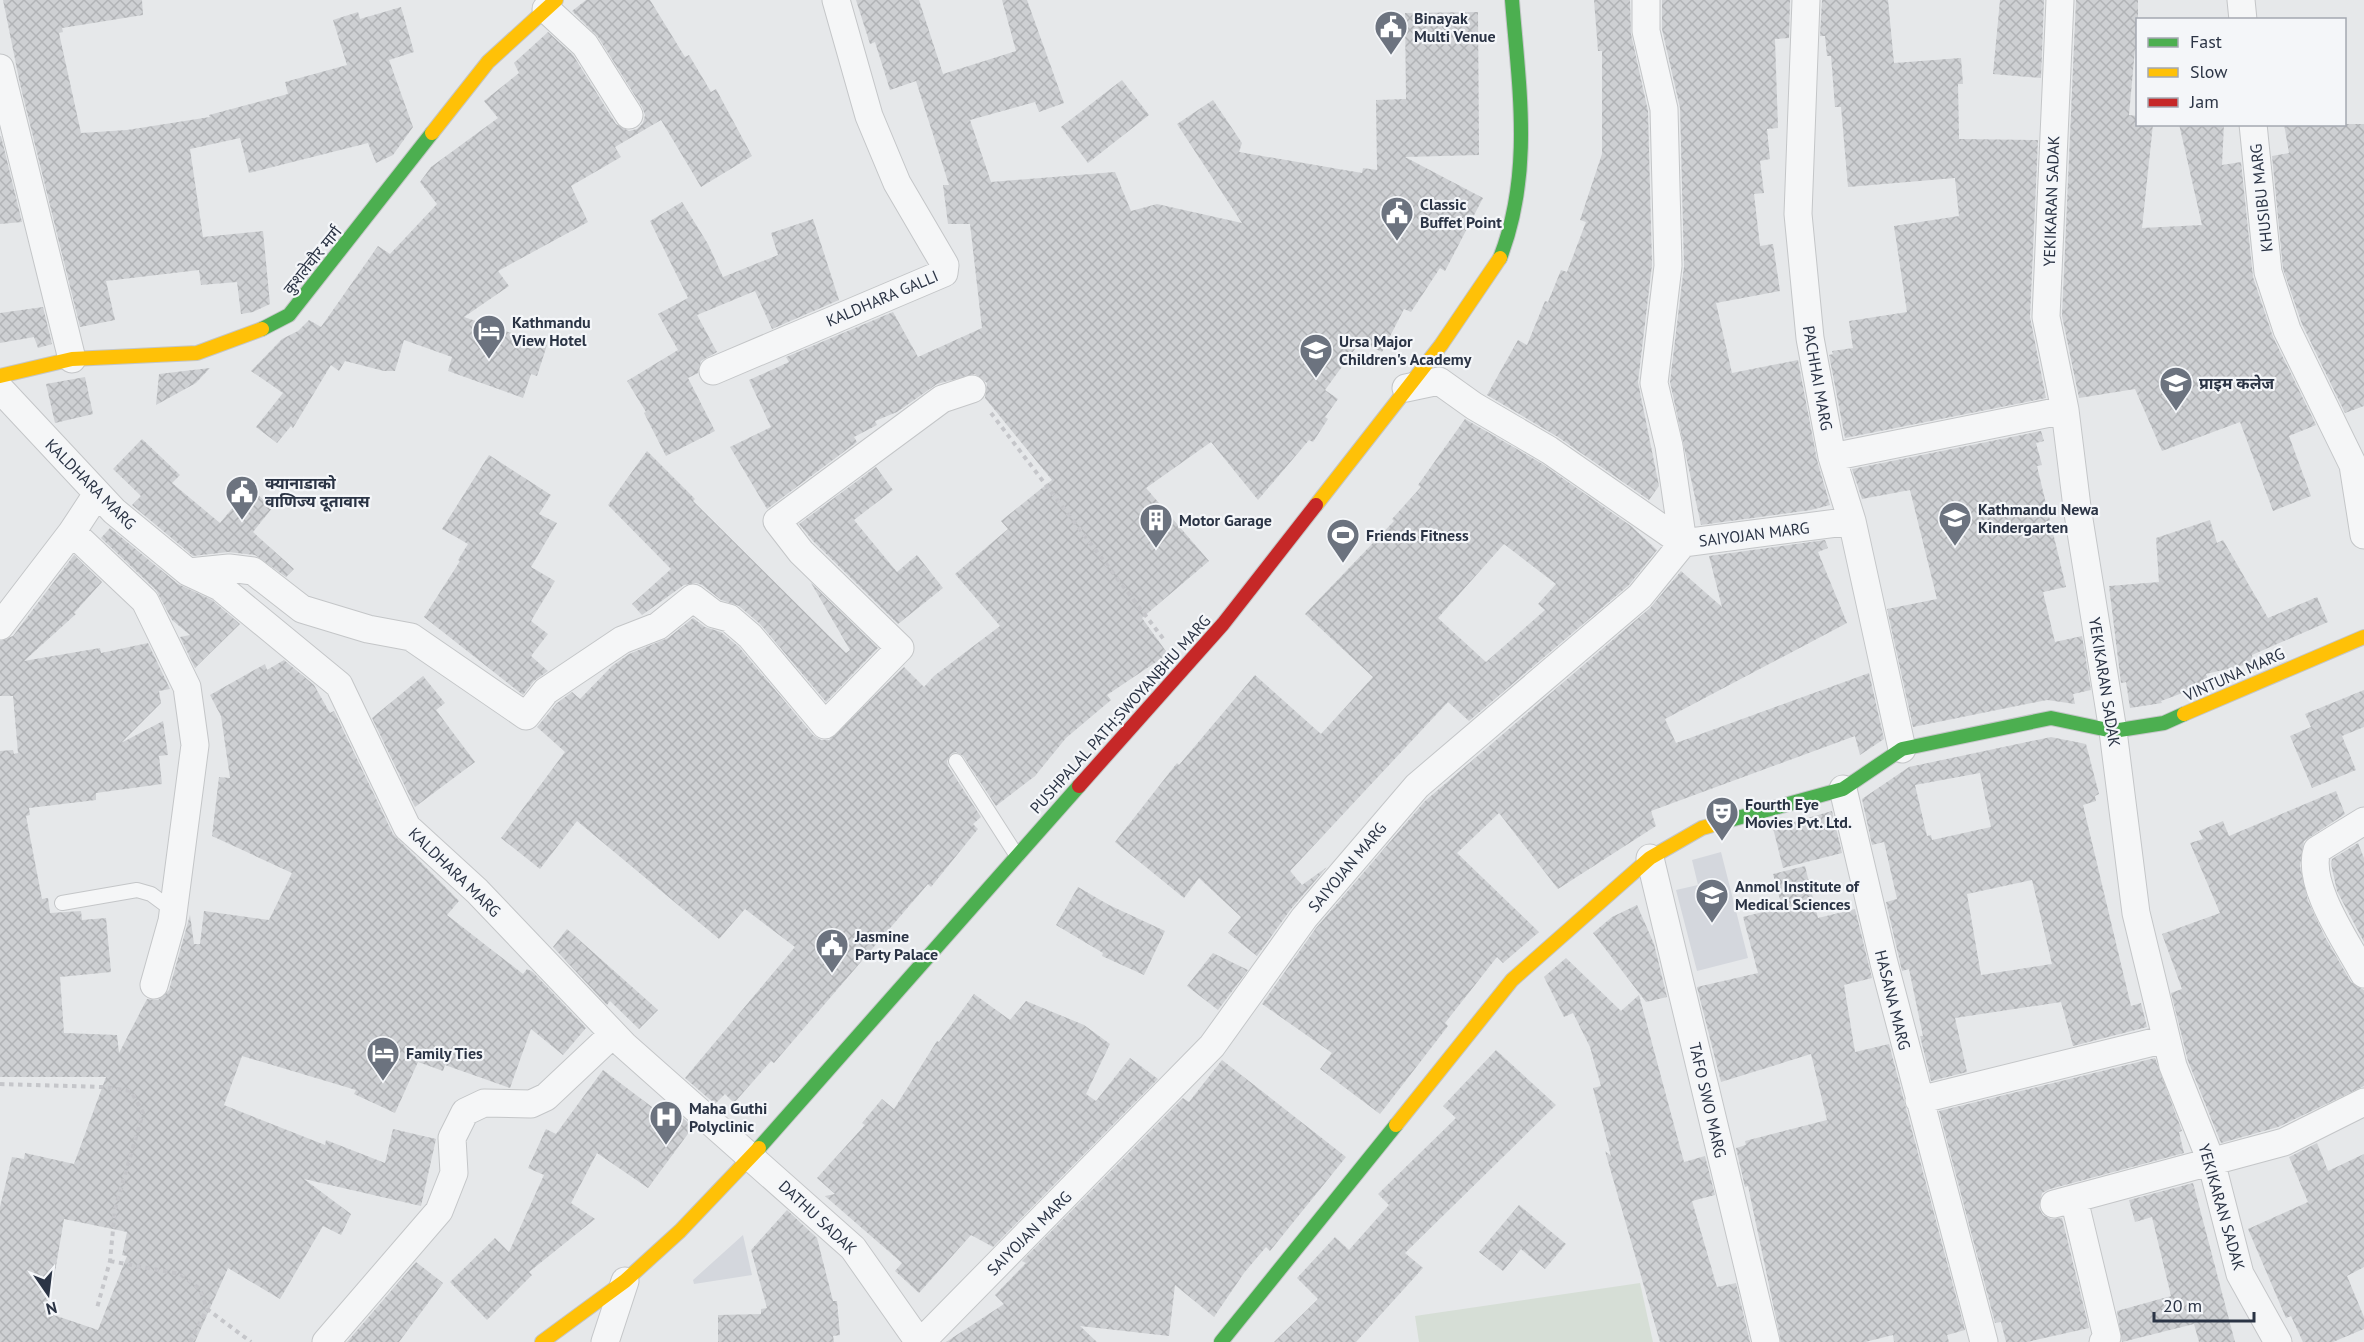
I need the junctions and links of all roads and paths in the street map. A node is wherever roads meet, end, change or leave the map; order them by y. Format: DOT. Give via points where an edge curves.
graph roads {
  1 [pos="836,0"];
  2 [pos="1512,0"];
  3 [pos="1646,0"];
  4 [pos="1806,0"];
  5 [pos="2060,0"];
  6 [pos="2241,0"];
  7 [pos="551,4"];
  8 [pos="2243,18"];
  9 [pos="0,68"];
  10 [pos="629,115"];
  11 [pos="2253,126"];
  12 [pos="72,359"];
  13 [pos="713,371"];
  14 [pos="0,376"];
  15 [pos="1406,388"];
  16 [pos="0,389"];
  17 [pos="972,389"];
  18 [pos="2065,410"];
  19 [pos="1832,457"];
  20 [pos="97,494"];
  21 [pos="1852,521"];
  22 [pos="72,532"];
  23 [pos="2364,535"];
  24 [pos="1683,543"];
  25 [pos="188,572"];
  26 [pos="0,626"];
  27 [pos="2362,642"];
  28 [pos="1185,666"];
  29 [pos="2113,731"];
  30 [pos="1902,749"];
  31 [pos="956,761"];
  32 [pos="1843,789"];
  33 [pos="2364,821"];
  34 [pos="1017,856"];
  35 [pos="1650,858"];
  36 [pos="62,903"];
  37 [pos="174,911"];
  38 [pos="2364,974"];
  39 [pos="154,985"];
  40 [pos="613,1034"];
  41 [pos="2166,1039"];
  42 [pos="0,1083"];
  43 [pos="1919,1100"];
  44 [pos="2364,1102"];
  45 [pos="752,1156"];
  46 [pos="2211,1161"];
  47 [pos="110,1261"];
  48 [pos="625,1281"];
  49 [pos="97,1308"];
  50 [pos="207,1309"];
  51 [pos="190,1342"];
  52 [pos="251,1342"];
  53 [pos="326,1342"];
  54 [pos="542,1342"];
  55 [pos="605,1342"];
  56 [pos="920,1342"];
  57 [pos="1221,1342"];
  58 [pos="1766,1342"];
  59 [pos="1984,1342"];
  60 [pos="2103,1342"];
  61 [pos="2278,1342"];
  1 -- 13 [label="street, KALDHARA GALLI" via="869,116 897,183 945,264 944,273"];
  2 -- 15 [label="street, PUSHPALAL PATH;SWOYANBHU MARG" via="1523,142 1510,232 1498,262 1477,294"];
  3 -- 24 [label="street" via="1646,31 1664,109 1668,266 1654,383 1669,446"];
  4 -- 19 [label="street, PACHHAI MARG" via="1798,214 1810,339"];
  5 -- 18 [label="street, YEKIKARAN SADAK" via="2046,317"];
  6 -- 8 [label="street"];
  7 -- 10 [label="street" via="585,45"];
  7 -- 12 [label="street, कुशलेचौर मार्ग" via="488,62 461,94 289,315 246,337 196,353"];
  9 -- 12 [label="street"];
  11 -- 23 [label="street, KHUSIBU MARG" via="2268,272 2287,330 2353,465"];
  12 -- 14 [label="street, कुशलेचौर मार्ग"];
  15 -- 24 [label="street" via="1439,381 1549,450"];
  15 -- 28 [label="street, PUSHPALAL PATH;SWOYANBHU MARG" via="1236,608"];
  16 -- 20 [label="street, KALDHARA MARG"];
  17 -- 25 [label="street" via="942,399 777,521 801,552 900,648 825,725 750,636 729,618 714,614 693,598 658,626 622,640 546,691 526,716 411,637 302,609 253,571 229,568"];
  17 -- 28 [label="path"];
  18 -- 19 [label="street"];
  18 -- 29 [label="street, YEKIKARAN SADAK"];
  19 -- 21 [label="street, PACHHAI MARG"];
  20 -- 22 [label="street"];
  20 -- 25 [label="street, KALDHARA MARG"];
  21 -- 24 [label="street, SAIYOJAN MARG"];
  21 -- 30 [label="street, PACHHAI MARG"];
  22 -- 26 [label="street"];
  22 -- 37 [label="street" via="145,601 187,687 195,745"];
  24 -- 56 [label="street, SAIYOJAN MARG" via="1641,596 1417,786 1304,918 1212,1046"];
  25 -- 40 [label="street, KALDHARA MARG" via="220,587 339,685 407,826 477,891"];
  27 -- 29 [label="street, VINTUNA MARG" via="2164,723"];
  28 -- 34 [label="street, PUSHPALAL PATH;SWOYANBHU MARG"];
  29 -- 30 [label="street" via="2051,718"];
  29 -- 41 [label="street, YEKIKARAN SADAK" via="2136,913"];
  30 -- 32 [label="street"];
  31 -- 34 [label="lane"];
  32 -- 35 [label="street" via="1702,828"];
  32 -- 43 [label="street, HASANA MARG"];
  33 -- 38 [label="street" via="2317,850 2313,863 2319,889"];
  34 -- 45 [label="street, PUSHPALAL PATH;SWOYANBHU MARG"];
  35 -- 57 [label="street" via="1512,980"];
  35 -- 58 [label="street, TAFO SWO MARG"];
  36 -- 37 [label="lane" via="137,890 151,894"];
  37 -- 39 [label="street"];
  40 -- 45 [label="street, KALDHARA MARG"];
  40 -- 53 [label="street" via="546,1097 523,1105 484,1103 465,1112 452,1138 454,1173 439,1211"];
  41 -- 43 [label="street"];
  41 -- 46 [label="street, YEKIKARAN SADAK"];
  42 -- 47 [label="path" via="131,1091 143,1113 115,1209"];
  43 -- 59 [label="street, HASANA MARG"];
  44 -- 46 [label="street" via="2284,1142"];
  45 -- 48 [label="street, PUSHPALAL PATH;SWOYANBHU MARG"];
  45 -- 56 [label="street, DATHU SADAK" via="853,1248"];
  46 -- 60 [label="street" via="2064,1202 2107,1337"];
  46 -- 61 [label="street, YEKIKARAN SADAK" via="2240,1274"];
  47 -- 49 [label="path"];
  47 -- 50 [label="path" via="180,1274 200,1289"];
  48 -- 54 [label="street, PUSHPALAL PATH;SWOYANBHU MARG"];
  48 -- 55 [label="street"];
  50 -- 51 [label="path"];
  50 -- 52 [label="path"];
}
